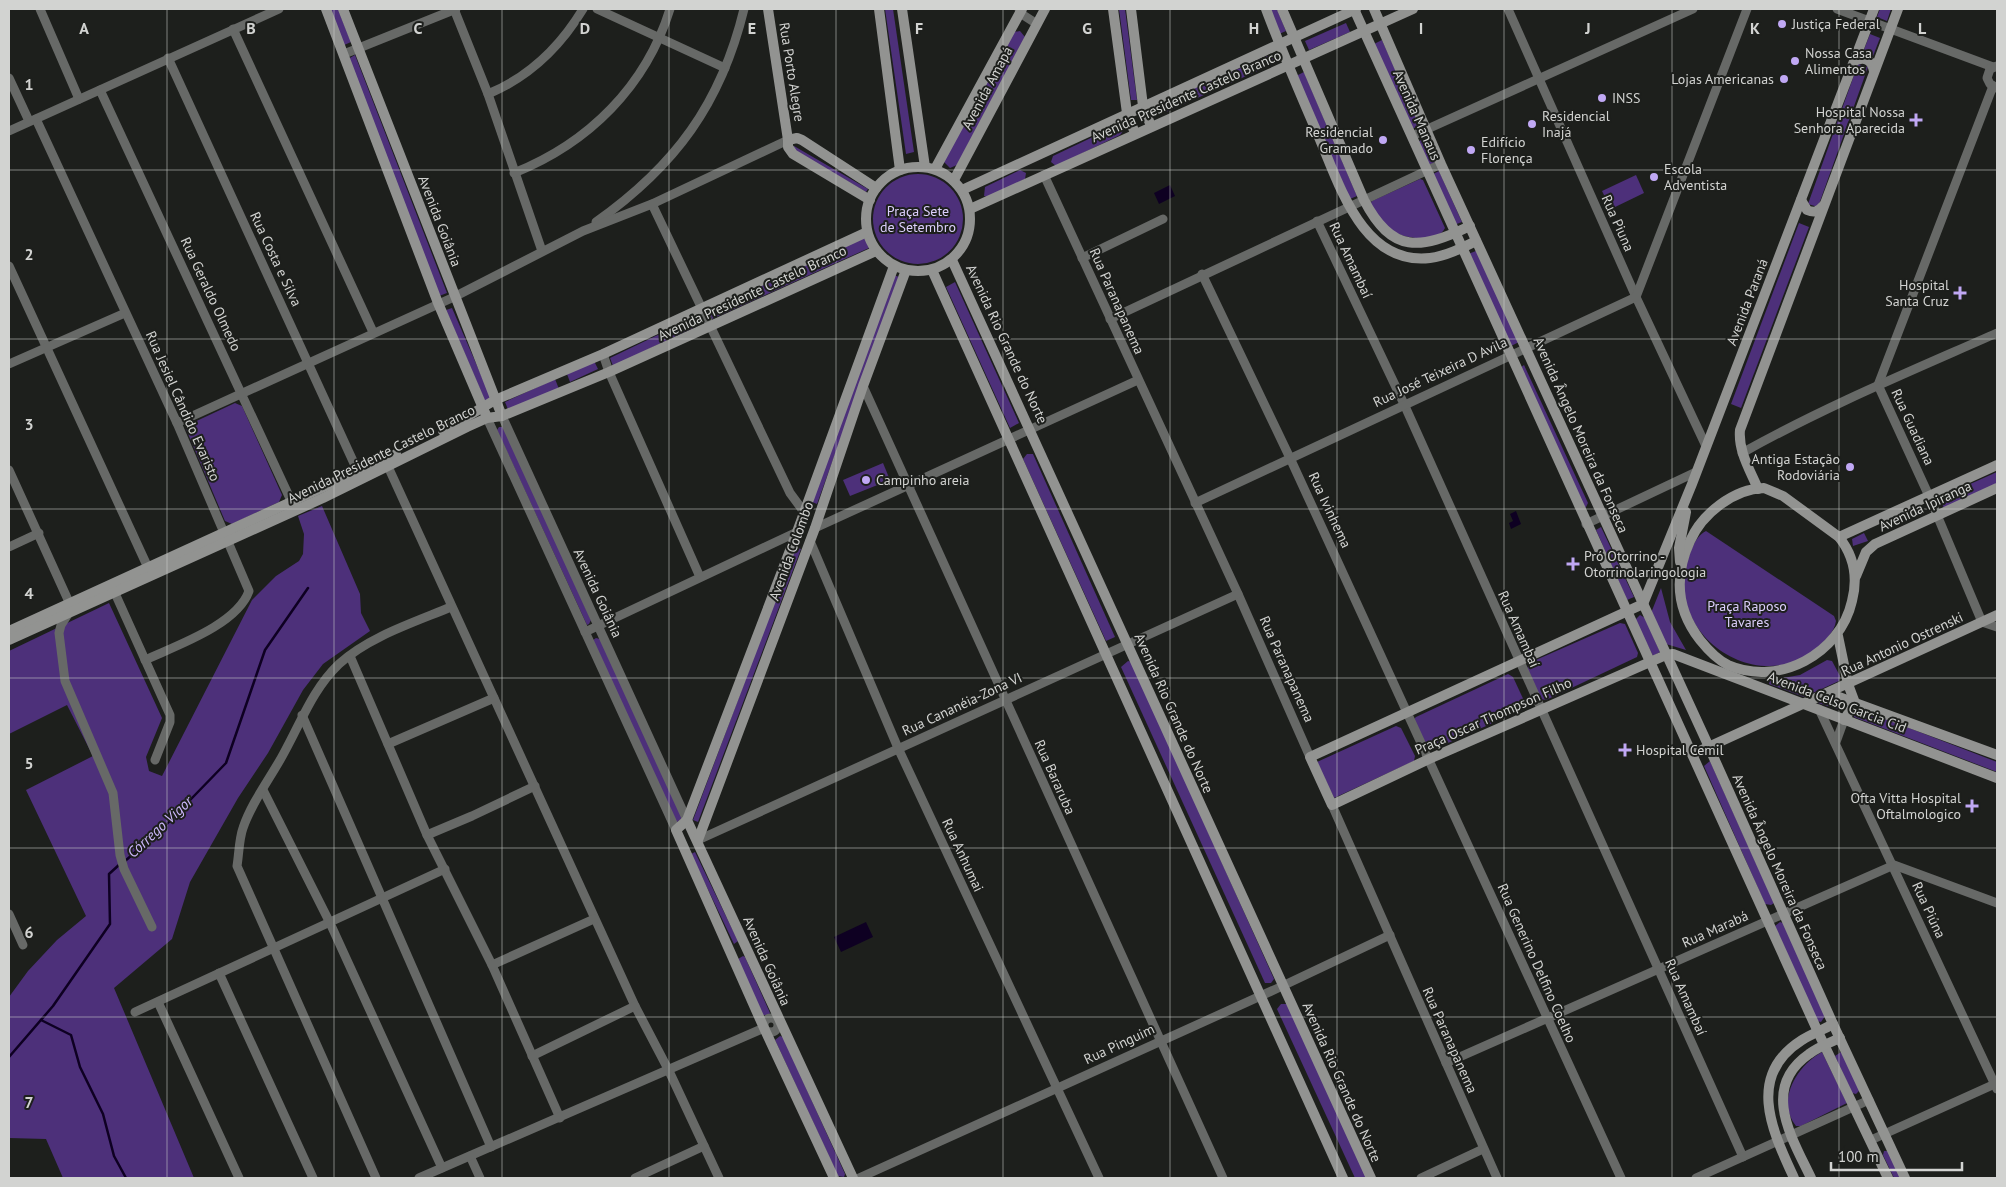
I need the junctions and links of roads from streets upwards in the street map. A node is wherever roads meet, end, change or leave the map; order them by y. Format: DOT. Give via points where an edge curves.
graph roads {
  1 [pos="40,9"];
  2 [pos="279,9"];
  3 [pos="326,9"];
  4 [pos="343,9"];
  5 [pos="455,9"];
  6 [pos="584,9"];
  7 [pos="597,9"];
  8 [pos="670,9"];
  9 [pos="744,9"];
  10 [pos="768,9"];
  11 [pos="879,9"];
  12 [pos="902,9"];
  13 [pos="1045,9"];
  14 [pos="1114,9"];
  15 [pos="1131,9"];
  16 [pos="1266,9"];
  17 [pos="1282,9"];
  18 [pos="1355,9"];
  19 [pos="1374,9"];
  20 [pos="1413,9"];
  21 [pos="1508,9"];
  22 [pos="1693,9"];
  23 [pos="1747,9"];
  24 [pos="1837,9"];
  25 [pos="1874,9"];
  26 [pos="1898,9"];
  27 [pos="1020,10"];
  28 [pos="1869,21"];
  29 [pos="1380,23"];
  30 [pos="1037,24"];
  31 [pos="233,29"];
  32 [pos="1890,29"];
  33 [pos="1363,30"];
  34 [pos="1294,37"];
  35 [pos="659,39"];
  36 [pos="1279,44"];
  37 [pos="358,49"];
  38 [pos="344,54"];
  39 [pos="168,58"];
  40 [pos="1304,59"];
  41 [pos="1854,61"];
  42 [pos="1288,66"];
  43 [pos="1995,67"];
  44 [pos="725,68"];
  45 [pos="1874,71"];
  46 [pos="9,78"];
  47 [pos="1538,79"];
  48 [pos="1995,87"];
  49 [pos="100,90"];
  50 [pos="488,94"];
  51 [pos="79,99"];
  52 [pos="1143,106"];
  53 [pos="1127,113"];
  54 [pos="32,120"];
  55 [pos="1151,126"];
  56 [pos="1426,130"];
  57 [pos="9,131"];
  58 [pos="1135,134"];
  59 [pos="1412,136"];
  60 [pos="788,140"];
  61 [pos="1036,157"];
  62 [pos="1441,164"];
  63 [pos="930,168"];
  64 [pos="900,170"];
  65 [pos="1426,171"];
  66 [pos="514,173"];
  67 [pos="1044,174"];
  68 [pos="954,180"];
  69 [pos="876,188"];
  70 [pos="962,190"];
  71 [pos="870,200"];
  72 [pos="1364,200"];
  73 [pos="1801,200"];
  74 [pos="652,204"];
  75 [pos="1349,206"];
  76 [pos="1823,206"];
  77 [pos="970,209"];
  78 [pos="1162,219"];
  79 [pos="1794,219"];
  80 [pos="1317,222"];
  81 [pos="1816,224"];
  82 [pos="1470,226"];
  83 [pos="583,231"];
  84 [pos="867,232"];
  85 [pos="1456,233"];
  86 [pos="1476,241"];
  87 [pos="1462,247"];
  88 [pos="542,251"];
  89 [pos="876,251"];
  90 [pos="1082,258"];
  91 [pos="952,260"];
  92 [pos="9,266"];
  93 [pos="894,266"];
  94 [pos="906,270"];
  95 [pos="932,270"];
  96 [pos="1202,274"];
  97 [pos="454,297"];
  98 [pos="1636,297"];
  99 [pos="438,303"];
  100 [pos="702,306"];
  101 [pos="125,312"];
  102 [pos="1110,319"];
  103 [pos="711,327"];
  104 [pos="373,332"];
  105 [pos="1997,333"];
  106 [pos="1526,347"];
  107 [pos="46,348"];
  108 [pos="603,354"];
  109 [pos="1511,354"];
  110 [pos="309,362"];
  111 [pos="9,364"];
  112 [pos="559,372"];
  113 [pos="609,372"];
  114 [pos="1138,380"];
  115 [pos="1878,385"];
  116 [pos="863,386"];
  117 [pos="566,389"];
  118 [pos="243,394"];
  119 [pos="495,400"];
  120 [pos="1404,404"];
  121 [pos="485,414"];
  122 [pos="502,416"];
  123 [pos="177,423"];
  124 [pos="1031,429"];
  125 [pos="1009,439"];
  126 [pos="1706,446"];
  127 [pos="1742,452"];
  128 [pos="1290,458"];
  129 [pos="386,463"];
  130 [pos="1997,465"];
  131 [pos="9,470"];
  132 [pos="358,472"];
  133 [pos="1696,472"];
  134 [pos="1692,484"];
  135 [pos="909,486"];
  136 [pos="1997,488"];
  137 [pos="1758,489"];
  138 [pos="1929,496"];
  139 [pos="1195,503"];
  140 [pos="294,506"];
  141 [pos="804,512"];
  142 [pos="1938,515"];
  143 [pos="1602,516"];
  144 [pos="818,518"];
  145 [pos="1586,524"];
  146 [pos="815,528"];
  147 [pos="797,532"];
  148 [pos="39,533"];
  149 [pos="226,537"];
  150 [pos="1839,537"];
  151 [pos="810,540"];
  152 [pos="9,547"];
  153 [pos="1681,564"];
  154 [pos="150,572"];
  155 [pos="700,577"];
  156 [pos="1855,580"];
  157 [pos="114,592"];
  158 [pos="1238,594"];
  159 [pos="1643,604"];
  160 [pos="451,606"];
  161 [pos="69,607"];
  162 [pos="1626,613"];
  163 [pos="1997,615"];
  164 [pos="1982,622"];
  165 [pos="598,626"];
  166 [pos="1997,628"];
  167 [pos="9,631"];
  168 [pos="585,632"];
  169 [pos="1838,636"];
  170 [pos="9,640"];
  171 [pos="1127,643"];
  172 [pos="1105,653"];
  173 [pos="1666,655"];
  174 [pos="350,656"];
  175 [pos="1713,656"];
  176 [pos="1687,658"];
  177 [pos="145,660"];
  178 [pos="1842,660"];
  179 [pos="1518,662"];
  180 [pos="1650,662"];
  181 [pos="1766,671"];
  182 [pos="1864,676"];
  183 [pos="1677,677"];
  184 [pos="1734,677"];
  185 [pos="1848,684"];
  186 [pos="1828,693"];
  187 [pos="1780,694"];
  188 [pos="494,698"];
  189 [pos="1005,699"];
  190 [pos="1804,703"];
  191 [pos="1855,703"];
  192 [pos="1819,709"];
  193 [pos="1541,710"];
  194 [pos="1407,712"];
  195 [pos="302,715"];
  196 [pos="1778,716"];
  197 [pos="1844,720"];
  198 [pos="1836,742"];
  199 [pos="388,744"];
  200 [pos="1709,747"];
  201 [pos="898,748"];
  202 [pos="1693,754"];
  203 [pos="1997,755"];
  204 [pos="1310,757"];
  205 [pos="1430,759"];
  206 [pos="156,760"];
  207 [pos="1997,778"];
  208 [pos="535,786"];
  209 [pos="263,790"];
  210 [pos="1332,805"];
  211 [pos="687,820"];
  212 [pos="676,830"];
  213 [pos="427,834"];
  214 [pos="698,840"];
  215 [pos="684,848"];
  216 [pos="1894,865"];
  217 [pos="445,869"];
  218 [pos="382,898"];
  219 [pos="1997,903"];
  220 [pos="9,914"];
  221 [pos="1783,914"];
  222 [pos="594,919"];
  223 [pos="1768,921"];
  224 [pos="330,924"];
  225 [pos="152,928"];
  226 [pos="1390,935"];
  227 [pos="23,945"];
  228 [pos="746,945"];
  229 [pos="273,948"];
  230 [pos="730,952"];
  231 [pos="492,965"];
  232 [pos="1658,969"];
  233 [pos="219,974"];
  234 [pos="1283,986"];
  235 [pos="1260,996"];
  236 [pos="158,1002"];
  237 [pos="635,1006"];
  238 [pos="135,1012"];
  239 [pos="1547,1019"];
  240 [pos="779,1022"];
  241 [pos="1833,1024"];
  242 [pos="764,1028"];
  243 [pos="1818,1032"];
  244 [pos="1840,1038"];
  245 [pos="1159,1041"];
  246 [pos="1824,1045"];
  247 [pos="532,1056"];
  248 [pos="1446,1063"];
  249 [pos="669,1071"];
  250 [pos="1996,1085"];
  251 [pos="1056,1088"];
  252 [pos="1869,1100"];
  253 [pos="1854,1107"];
  254 [pos="560,1118"];
  255 [pos="1886,1133"];
  256 [pos="1791,1136"];
  257 [pos="1871,1140"];
  258 [pos="1777,1142"];
  259 [pos="704,1146"];
  260 [pos="491,1147"];
  261 [pos="1483,1149"];
  262 [pos="470,1156"];
  263 [pos="1743,1157"];
  264 [pos="442,1168"];
  265 [pos="239,1178"];
  266 [pos="313,1178"];
  267 [pos="376,1178"];
  268 [pos="419,1178"];
  269 [pos="480,1178"];
  270 [pos="635,1178"];
  271 [pos="720,1178"];
  272 [pos="834,1178"];
  273 [pos="852,1178"];
  274 [pos="859,1178"];
  275 [pos="1099,1178"];
  276 [pos="1223,1178"];
  277 [pos="1343,1178"];
  278 [pos="1371,1178"];
  279 [pos="1421,1178"];
  280 [pos="1497,1178"];
  281 [pos="1621,1178"];
  282 [pos="1696,1178"];
  283 [pos="1794,1178"];
  284 [pos="1811,1178"];
  285 [pos="1888,1178"];
  286 [pos="1906,1178"];
  1 -- 51 [label="street"];
  2 -- 31 [label="street"];
  3 -- 38 [label="street, Avenida Goiânia"];
  4 -- 37 [label="street, Avenida Goiânia"];
  5 -- 37 [label="street"];
  5 -- 50 [label="street"];
  6 -- 50 [label="street" via="542,60 505,87"];
  7 -- 35 [label="street"];
  8 -- 35 [label="street"];
  9 -- 44 [label="street"];
  10 -- 60 [label="street, Rua Porto Alegre"];
  11 -- 64 [label="street"];
  12 -- 63 [label="street"];
  13 -- 30 [label="street, Avenida Amapá"];
  14 -- 53 [label="street"];
  15 -- 52 [label="street"];
  16 -- 36 [label="street"];
  17 -- 34 [label="street"];
  18 -- 33 [label="street, Avenida Manaus"];
  18 -- 34 [label="street, Avenida Presidente Castelo Branco"];
  19 -- 29 [label="street, Avenida Manaus"];
  20 -- 29 [label="street, Avenida Presidente Castelo Branco"];
  21 -- 47 [label="street, Rua Piuna"];
  22 -- 47 [label="street"];
  23 -- 98 [label="street"];
  24 -- 28 [label="street"];
  25 -- 28 [label="street, Avenida Paraná"];
  26 -- 32 [label="street"];
  27 -- 30 [label="street"];
  27 -- 63 [label="street, Avenida Amapá"];
  28 -- 32 [label="street"];
  28 -- 41 [label="street, Avenida Paraná"];
  29 -- 33 [label="street, Avenida Presidente Castelo Branco"];
  29 -- 56 [label="street, Avenida Manaus"];
  30 -- 68 [label="street, Avenida Amapá"];
  31 -- 39 [label="street"];
  31 -- 104 [label="street"];
  32 -- 43 [label="street"];
  32 -- 45 [label="street"];
  33 -- 40 [label="street, Avenida Presidente Castelo Branco"];
  33 -- 59 [label="street, Avenida Manaus"];
  34 -- 36 [label="street, Avenida Presidente Castelo Branco"];
  34 -- 40 [label="street"];
  35 -- 44 [label="street"];
  35 -- 66 [label="street" via="640,74 600,121 556,153"];
  36 -- 42 [label="street"];
  36 -- 52 [label="street, Avenida Presidente Castelo Branco"];
  37 -- 38 [label="street"];
  37 -- 97 [label="street, Avenida Goiânia"];
  38 -- 99 [label="street, Avenida Goiânia"];
  39 -- 49 [label="street"];
  39 -- 110 [label="street, Rua Costa e Silva"];
  40 -- 42 [label="street, Avenida Presidente Castelo Branco"];
  40 -- 72 [label="street"];
  41 -- 45 [label="street" via="1868,59"];
  41 -- 73 [label="street, Avenida Paraná"];
  42 -- 55 [label="street, Avenida Presidente Castelo Branco"];
  42 -- 75 [label="street"];
  43 -- 48 [label="street" via="1987,75 1988,82"];
  44 -- 83 [label="street" via="694,128 667,163"];
  45 -- 76 [label="street"];
  46 -- 54 [label="street, Rua Jesiel Cândido Evaristo"];
  47 -- 56 [label="street"];
  47 -- 98 [label="street, Rua Piuna"];
  48 -- 115 [label="street, Rua Guadiana"];
  49 -- 51 [label="street"];
  49 -- 118 [label="street, Rua Geraldo Olmedo"];
  50 -- 66 [label="street"];
  51 -- 54 [label="street"];
  52 -- 53 [label="street, Avenida Presidente Castelo Branco"];
  52 -- 55 [label="street"];
  53 -- 58 [label="street"];
  53 -- 61 [label="street, Avenida Presidente Castelo Branco"];
  54 -- 57 [label="street"];
  54 -- 101 [label="street, Rua Jesiel Cândido Evaristo"];
  55 -- 58 [label="street, Avenida Presidente Castelo Branco"];
  56 -- 59 [label="street"];
  56 -- 62 [label="street, Avenida Manaus"];
  58 -- 67 [label="street, Avenida Presidente Castelo Branco"];
  59 -- 65 [label="street, Avenida Manaus"];
  60 -- 69 [label="street" via="802,140"];
  60 -- 71 [label="street" via="788,147 794,154"];
  60 -- 74 [label="street"];
  61 -- 67 [label="street"];
  61 -- 70 [label="street, Avenida Presidente Castelo Branco"];
  62 -- 65 [label="street"];
  62 -- 82 [label="street, Avenida Manaus"];
  63 -- 64 [label="street"];
  63 -- 68 [label="street"];
  64 -- 69 [label="street"];
  65 -- 72 [label="street"];
  65 -- 85 [label="street, Avenida Manaus"];
  66 -- 88 [label="street"];
  67 -- 77 [label="street, Avenida Presidente Castelo Branco"];
  67 -- 90 [label="street, Rua Paranapanema"];
  68 -- 70 [label="street"];
  69 -- 71 [label="street"];
  70 -- 77 [label="street"];
  71 -- 84 [label="street" via="866,215"];
  72 -- 75 [label="street"];
  72 -- 85 [label="street" via="1380,226 1398,239 1416,244 1428,243"];
  73 -- 76 [label="street" via="1807,210 1813,212"];
  73 -- 79 [label="street, Avenida Paraná"];
  74 -- 83 [label="street"];
  74 -- 100 [label="street"];
  75 -- 80 [label="street"];
  75 -- 87 [label="street" via="1370,234 1402,254 1430,258"];
  76 -- 81 [label="street"];
  77 -- 91 [label="street" via="967,236"];
  78 -- 90 [label="street"];
  79 -- 81 [label="street" via="1804,214 1815,219"];
  79 -- 126 [label="street, Avenida Paraná"];
  80 -- 96 [label="street"];
  80 -- 120 [label="street, Rua Amambaí"];
  81 -- 127 [label="street" via="1740,430"];
  82 -- 85 [label="street"];
  82 -- 86 [label="street, Avenida Ângelo Moreira da Fonseca"];
  83 -- 88 [label="street"];
  84 -- 89 [label="street"];
  84 -- 100 [label="street, Avenida Presidente Castelo Branco"];
  85 -- 87 [label="street, Avenida Manaus"];
  86 -- 87 [label="street"];
  86 -- 106 [label="street, Avenida Ângelo Moreira da Fonseca"];
  87 -- 109 [label="street, Avenida Manaus"];
  88 -- 97 [label="street"];
  89 -- 93 [label="street"];
  89 -- 103 [label="street, Avenida Presidente Castelo Branco"];
  90 -- 102 [label="street, Rua Paranapanema"];
  91 -- 95 [label="street"];
  91 -- 124 [label="street, Avenida Rio Grande do Norte"];
  92 -- 107 [label="street"];
  93 -- 94 [label="street"];
  93 -- 141 [label="street, Avenida Colombo"];
  94 -- 95 [label="street"];
  94 -- 116 [label="street, Avenida Colombo"];
  95 -- 125 [label="street"];
  96 -- 102 [label="street"];
  96 -- 128 [label="street, Rua Ivinhema"];
  97 -- 99 [label="street"];
  97 -- 119 [label="street, Avenida Goiânia"];
  98 -- 106 [label="street, Rua José Teixeira D Avila"];
  98 -- 126 [label="street, Rua Piuna"];
  99 -- 104 [label="street"];
  99 -- 121 [label="street, Avenida Goiânia"];
  100 -- 103 [label="street"];
  100 -- 108 [label="street, Avenida Presidente Castelo Branco"];
  101 -- 107 [label="street"];
  101 -- 123 [label="street, Rua Jesiel Cândido Evaristo"];
  102 -- 114 [label="street, Rua Paranapanema"];
  103 -- 113 [label="street, Avenida Presidente Castelo Branco"];
  103 -- 141 [label="street" via="790,493"];
  104 -- 110 [label="street"];
  105 -- 115 [label="street"];
  106 -- 109 [label="street, Rua José Teixeira D Avila"];
  106 -- 143 [label="street, Avenida Ângelo Moreira da Fonseca"];
  107 -- 111 [label="street"];
  107 -- 154 [label="street"];
  108 -- 112 [label="street, Avenida Presidente Castelo Branco"];
  108 -- 113 [label="street"];
  109 -- 120 [label="street, Rua José Teixeira D Avila"];
  109 -- 145 [label="street, Avenida Manaus"];
  110 -- 118 [label="street"];
  110 -- 132 [label="street, Rua Costa e Silva"];
  112 -- 117 [label="street"];
  112 -- 119 [label="street, Avenida Presidente Castelo Branco"];
  113 -- 117 [label="street, Avenida Presidente Castelo Branco"];
  113 -- 155 [label="street"];
  114 -- 124 [label="street"];
  114 -- 139 [label="street, Rua Paranapanema"];
  115 -- 127 [label="street"];
  115 -- 138 [label="street, Rua Guadiana"];
  116 -- 135 [label="street, Rua Bararuba"];
  116 -- 144 [label="street, Avenida Colombo"];
  117 -- 122 [label="street, Avenida Presidente Castelo Branco"];
  118 -- 123 [label="street"];
  118 -- 140 [label="street, Rua Geraldo Olmedo"];
  119 -- 121 [label="street, Avenida Presidente Castelo Branco"];
  119 -- 122 [label="street, Avenida Goiânia"];
  120 -- 128 [label="street, Rua José Teixeira D Avila"];
  120 -- 179 [label="street, Rua Amambaí"];
  121 -- 122 [label="street, Avenida Presidente Castelo Branco"];
  121 -- 129 [label="street, Avenida Presidente Castelo Branco"];
  121 -- 168 [label="street, Avenida Goiânia"];
  122 -- 165 [label="street, Avenida Goiânia"];
  123 -- 149 [label="street, Rua Jesiel Cândido Evaristo"];
  124 -- 125 [label="street"];
  124 -- 171 [label="street, Avenida Rio Grande do Norte"];
  125 -- 135 [label="street"];
  125 -- 172 [label="street"];
  126 -- 133 [label="street, Avenida Paraná"];
  127 -- 137 [label="street"];
  128 -- 139 [label="street, Rua José Teixeira D Avila"];
  128 -- 194 [label="street, Rua Ivinhema"];
  129 -- 132 [label="street, Avenida Presidente Castelo Branco"];
  129 -- 140 [label="street, Avenida Presidente Castelo Branco"];
  129 -- 160 [label="street"];
  130 -- 138 [label="street, Avenida Ipiranga"];
  131 -- 148 [label="street"];
  132 -- 140 [label="street, Avenida Presidente Castelo Branco"];
  133 -- 134 [label="street, Avenida Paraná"];
  133 -- 143 [label="street"];
  134 -- 153 [label="street" via="1679,548"];
  134 -- 159 [label="street, Avenida Paraná"];
  135 -- 146 [label="street"];
  135 -- 189 [label="street, Rua Bararuba"];
  136 -- 142 [label="street, Avenida Ipiranga"];
  137 -- 150 [label="street" via="1783,496"];
  137 -- 153 [label="street" via="1732,498 1709,514 1691,539"];
  138 -- 142 [label="street, Rua Guadiana"];
  138 -- 150 [label="street, Avenida Ipiranga"];
  139 -- 158 [label="street, Rua Paranapanema"];
  140 -- 149 [label="street, Avenida Presidente Castelo Branco"];
  141 -- 144 [label="street" via="812,512"];
  141 -- 147 [label="street, Avenida Colombo"];
  142 -- 156 [label="street, Avenida Ipiranga" via="1875,544 1866,552"];
  142 -- 164 [label="street, Rua Guadiana"];
  143 -- 145 [label="street"];
  143 -- 159 [label="street, Avenida Ângelo Moreira da Fonseca"];
  144 -- 146 [label="street, Avenida Colombo"];
  145 -- 162 [label="street, Avenida Manaus"];
  146 -- 151 [label="street, Avenida Colombo"];
  147 -- 151 [label="street" via="804,540"];
  147 -- 155 [label="street"];
  147 -- 211 [label="street, Avenida Colombo"];
  148 -- 152 [label="street"];
  148 -- 161 [label="street"];
  149 -- 154 [label="street, Avenida Presidente Castelo Branco"];
  149 -- 177 [label="street, Rua Jesiel Cândido Evaristo" via="248,590 241,604 219,624"];
  150 -- 156 [label="street" via="1853,564"];
  151 -- 201 [label="street, Rua Anhumai"];
  151 -- 214 [label="street, Avenida Colombo"];
  153 -- 175 [label="street" via="1679,591 1684,614"];
  154 -- 157 [label="street, Avenida Presidente Castelo Branco"];
  154 -- 161 [label="street, Avenida Presidente Castelo Branco"];
  155 -- 165 [label="street"];
  156 -- 169 [label="street" via="1848,617"];
  157 -- 161 [label="street, Avenida Presidente Castelo Branco"];
  157 -- 177 [label="street"];
  158 -- 171 [label="street, Rua Cananéia-Zona VI"];
  158 -- 204 [label="street, Rua Paranapanema"];
  159 -- 162 [label="street"];
  159 -- 173 [label="street, Avenida Ângelo Moreira da Fonseca"];
  160 -- 174 [label="street" via="387,634"];
  160 -- 188 [label="street"];
  161 -- 167 [label="street, Avenida Presidente Castelo Branco"];
  161 -- 170 [label="street, Avenida Presidente Castelo Branco"];
  161 -- 225 [label="street" via="59,633 65,681 113,793 120,855"];
  162 -- 179 [label="street"];
  162 -- 180 [label="street, Avenida Manaus"];
  163 -- 164 [label="street, Rua Antonio Ostrenski"];
  164 -- 166 [label="street"];
  164 -- 182 [label="street, Rua Antonio Ostrenski"];
  165 -- 168 [label="street"];
  165 -- 211 [label="street, Avenida Goiânia"];
  168 -- 212 [label="street, Avenida Goiânia"];
  169 -- 178 [label="street"];
  169 -- 181 [label="street" via="1820,653 1804,662"];
  171 -- 172 [label="street, Rua Cananéia-Zona VI"];
  171 -- 234 [label="street, Avenida Rio Grande do Norte"];
  172 -- 189 [label="street, Rua Cananéia-Zona VI"];
  172 -- 235 [label="street"];
  173 -- 176 [label="street, Avenida Celso Garcia Cid" via="1677,654"];
  173 -- 180 [label="street, Praça Oscar Thompson Filho"];
  173 -- 183 [label="street, Avenida Ângelo Moreira da Fonseca"];
  174 -- 195 [label="street" via="328,678"];
  174 -- 199 [label="street"];
  175 -- 181 [label="street" via="1735,667"];
  175 -- 184 [label="street"];
  176 -- 183 [label="street"];
  176 -- 184 [label="street, Avenida Celso Garcia Cid"];
  177 -- 206 [label="street" via="170,715"];
  178 -- 182 [label="street" via="1852,671"];
  178 -- 185 [label="street"];
  179 -- 193 [label="street, Rua Amambaí"];
  179 -- 194 [label="street"];
  180 -- 193 [label="street, Praça Oscar Thompson Filho"];
  180 -- 202 [label="street, Avenida Manaus"];
  181 -- 184 [label="street"];
  182 -- 185 [label="street, Rua Antonio Ostrenski"];
  183 -- 200 [label="street, Avenida Ângelo Moreira da Fonseca"];
  184 -- 187 [label="street, Avenida Celso Garcia Cid"];
  185 -- 186 [label="street, Rua Antonio Ostrenski"];
  185 -- 191 [label="street"];
  186 -- 190 [label="street, Rua Antonio Ostrenski"];
  186 -- 191 [label="street, Avenida Celso Garcia Cid"];
  187 -- 190 [label="street, Avenida Celso Garcia Cid"];
  187 -- 196 [label="street"];
  188 -- 199 [label="street"];
  188 -- 208 [label="street"];
  189 -- 201 [label="street, Rua Cananéia-Zona VI"];
  189 -- 245 [label="street, Rua Bararuba"];
  190 -- 192 [label="street, Avenida Celso Garcia Cid"];
  190 -- 196 [label="street, Rua Antonio Ostrenski"];
  191 -- 197 [label="street"];
  191 -- 203 [label="street, Avenida Celso Garcia Cid"];
  192 -- 197 [label="street, Avenida Celso Garcia Cid"];
  192 -- 198 [label="street, Rua Piúna"];
  193 -- 205 [label="street, Praça Oscar Thompson Filho"];
  193 -- 232 [label="street, Rua Amambaí"];
  194 -- 204 [label="street"];
  194 -- 205 [label="street, Rua Ivinhema"];
  195 -- 209 [label="street"];
  195 -- 218 [label="street"];
  196 -- 200 [label="street, Rua Antonio Ostrenski"];
  197 -- 198 [label="street"];
  197 -- 207 [label="street, Avenida Celso Garcia Cid"];
  198 -- 216 [label="street, Rua Piúna"];
  199 -- 213 [label="street"];
  200 -- 202 [label="street, Rua Antonio Ostrenski"];
  200 -- 221 [label="street, Avenida Ângelo Moreira da Fonseca"];
  201 -- 214 [label="street, Rua Cananéia-Zona VI"];
  201 -- 251 [label="street, Rua Anhumai"];
  202 -- 223 [label="street, Avenida Manaus"];
  204 -- 210 [label="street, Rua Paranapanema"];
  205 -- 210 [label="street, Praça Oscar Thompson Filho"];
  205 -- 239 [label="street, Rua Generino Delfino Coelho"];
  208 -- 213 [label="street"];
  208 -- 222 [label="street"];
  209 -- 224 [label="street"];
  209 -- 229 [label="street" via="242,828 238,866"];
  210 -- 226 [label="street, Rua Paranapanema"];
  211 -- 212 [label="street"];
  211 -- 214 [label="street, Avenida Goiânia"];
  212 -- 215 [label="street, Avenida Goiânia"];
  213 -- 217 [label="street"];
  214 -- 215 [label="street"];
  214 -- 228 [label="street, Avenida Goiânia"];
  215 -- 230 [label="street, Avenida Goiânia"];
  216 -- 219 [label="street"];
  216 -- 221 [label="street, Rua Marabá"];
  216 -- 250 [label="street, Rua Piúna"];
  217 -- 218 [label="street"];
  217 -- 231 [label="street"];
  218 -- 224 [label="street"];
  218 -- 260 [label="street"];
  220 -- 227 [label="street"];
  221 -- 223 [label="street, Rua Marabá"];
  221 -- 241 [label="street, Avenida Ângelo Moreira da Fonseca"];
  222 -- 231 [label="street"];
  222 -- 237 [label="street"];
  223 -- 232 [label="street, Rua Marabá"];
  223 -- 243 [label="street, Avenida Manaus"];
  224 -- 229 [label="street"];
  224 -- 264 [label="street"];
  226 -- 234 [label="street, Rua Pinguim"];
  226 -- 248 [label="street, Rua Paranapanema"];
  228 -- 230 [label="street"];
  228 -- 240 [label="street, Avenida Goiânia"];
  229 -- 233 [label="street"];
  229 -- 267 [label="street"];
  230 -- 242 [label="street, Avenida Goiânia"];
  231 -- 247 [label="street"];
  232 -- 239 [label="street, Rua Marabá"];
  232 -- 263 [label="street, Rua Amambaí"];
  233 -- 236 [label="street"];
  233 -- 266 [label="street"];
  234 -- 235 [label="street, Rua Pinguim"];
  234 -- 278 [label="street, Avenida Rio Grande do Norte"];
  235 -- 245 [label="street, Rua Pinguim"];
  235 -- 277 [label="street"];
  236 -- 238 [label="street"];
  236 -- 265 [label="street"];
  237 -- 247 [label="street"];
  237 -- 249 [label="street"];
  239 -- 248 [label="street, Rua Marabá"];
  239 -- 281 [label="street, Rua Generino Delfino Coelho"];
  240 -- 242 [label="street" via="770,1018 764,1023"];
  240 -- 273 [label="street, Avenida Goiânia"];
  241 -- 243 [label="street"];
  241 -- 244 [label="street, Avenida Ângelo Moreira da Fonseca"];
  242 -- 249 [label="street"];
  242 -- 272 [label="street, Avenida Goiânia"];
  243 -- 246 [label="street, Avenida Manaus"];
  243 -- 258 [label="street" via="1801,1040 1788,1052 1772,1077 1768,1106"];
  244 -- 246 [label="street"];
  244 -- 252 [label="street"];
  245 -- 251 [label="street, Rua Pinguim"];
  245 -- 276 [label="street, Rua Bararuba"];
  246 -- 253 [label="street"];
  246 -- 256 [label="street" via="1799,1062 1785,1083 1782,1103"];
  247 -- 254 [label="street"];
  248 -- 261 [label="street, Rua Paranapanema"];
  249 -- 254 [label="street"];
  249 -- 259 [label="street"];
  250 -- 255 [label="street"];
  251 -- 274 [label="street, Rua Pinguim"];
  251 -- 275 [label="street, Rua Anhumai"];
  252 -- 253 [label="street"];
  252 -- 255 [label="street"];
  253 -- 256 [label="street"];
  253 -- 257 [label="street"];
  254 -- 260 [label="street"];
  255 -- 257 [label="street"];
  255 -- 286 [label="street"];
  256 -- 258 [label="street"];
  256 -- 284 [label="street"];
  257 -- 285 [label="street"];
  258 -- 263 [label="street"];
  258 -- 283 [label="street"];
  259 -- 270 [label="street"];
  259 -- 271 [label="street"];
  260 -- 262 [label="street"];
  261 -- 279 [label="street"];
  261 -- 280 [label="street, Rua Paranapanema"];
  262 -- 264 [label="street"];
  262 -- 269 [label="street"];
  263 -- 282 [label="street"];
  264 -- 268 [label="street"];
}
